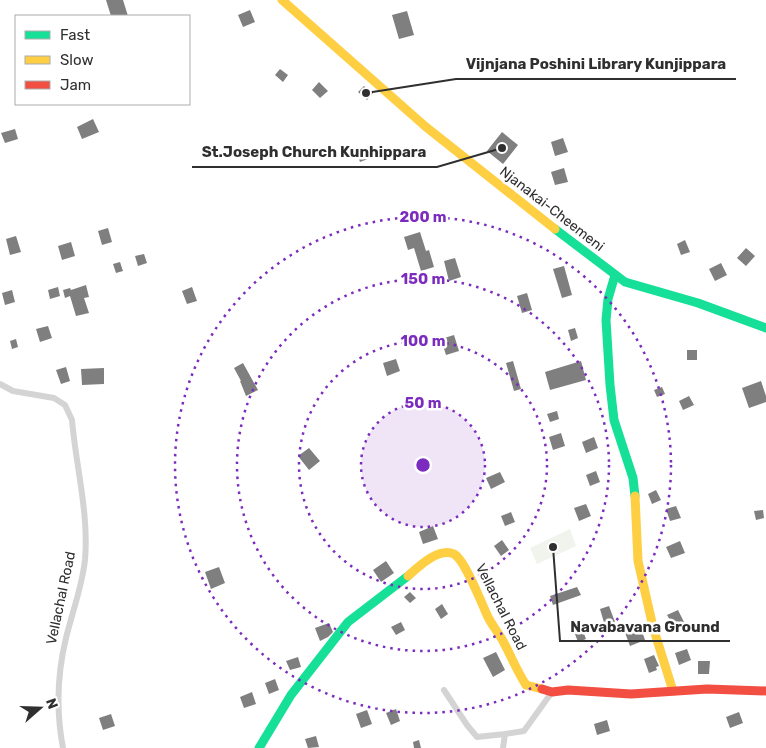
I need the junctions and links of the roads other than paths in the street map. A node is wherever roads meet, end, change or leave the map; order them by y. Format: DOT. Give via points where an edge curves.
graph roads {
  1 [pos="282,0"];
  2 [pos="615,275"];
  3 [pos="766,328"];
  4 [pos="0,384"];
  5 [pos="444,690"];
  6 [pos="673,691"];
  7 [pos="766,691"];
  8 [pos="552,692"];
  9 [pos="505,734"];
  10 [pos="63,748"];
  11 [pos="259,748"];
  12 [pos="503,748"];
  1 -- 2 [label="street, Njanakai-Cheemeni" via="426,127"];
  2 -- 3 [label="street, Njanakai-Cheemeni" via="639,287"];
  2 -- 6 [label="street" via="606,320 614,420 633,478 638,561 653,627"];
  4 -- 10 [label="street, Vellachal Road" via="13,391 54,398 65,404 72,420 85,523 85,561 58,687"];
  5 -- 9 [label="street" via="478,736"];
  6 -- 7 [label="street, Vellachal Road"];
  6 -- 8 [label="street, Vellachal Road" via="631,694"];
  8 -- 9 [label="street" via="524,731"];
  8 -- 11 [label="street, Vellachal Road" via="526,685 462,561 454,554 444,553 423,563 348,622 291,695"];
  9 -- 12 [label="street"];
}
